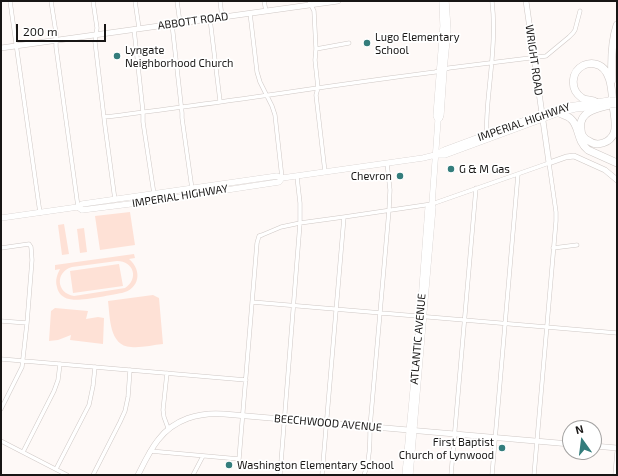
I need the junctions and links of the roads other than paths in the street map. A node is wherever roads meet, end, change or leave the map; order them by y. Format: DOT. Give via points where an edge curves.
graph roads {
  1 [pos="10,1"];
  2 [pos="51,1"];
  3 [pos="93,1"];
  4 [pos="135,1"];
  5 [pos="177,1"];
  6 [pos="220,1"];
  7 [pos="264,1"];
  8 [pos="338,1"];
  9 [pos="442,1"];
  10 [pos="446,1"];
  11 [pos="492,1"];
  12 [pos="526,1"];
  13 [pos="310,3"];
  14 [pos="266,11"];
  15 [pos="580,11"];
  16 [pos="250,13"];
  17 [pos="222,17"];
  18 [pos="210,19"];
  19 [pos="180,23"];
  20 [pos="172,24"];
  21 [pos="617,25"];
  22 [pos="136,29"];
  23 [pos="96,34"];
  24 [pos="56,40"];
  25 [pos="349,43"];
  26 [pos="16,45"];
  27 [pos="1,48"];
  28 [pos="316,49"];
  29 [pos="534,57"];
  30 [pos="491,63"];
  31 [pos="442,70"];
  32 [pos="318,88"];
  33 [pos="612,93"];
  34 [pos="267,95"];
  35 [pos="617,100"];
  36 [pos="220,102"];
  37 [pos="596,102"];
  38 [pos="612,103"];
  39 [pos="182,108"];
  40 [pos="143,112"];
  41 [pos="559,113"];
  42 [pos="614,114"];
  43 [pos="542,116"];
  44 [pos="104,117"];
  45 [pos="617,126"];
  46 [pos="487,137"];
  47 [pos="435,155"];
  48 [pos="387,163"];
  49 [pos="549,163"];
  50 [pos="617,163"];
  51 [pos="325,172"];
  52 [pos="518,174"];
  53 [pos="296,177"];
  54 [pos="282,178"];
  55 [pos="617,180"];
  56 [pos="476,188"];
  57 [pos="192,192"];
  58 [pos="154,194"];
  59 [pos="115,199"];
  60 [pos="154,201"];
  61 [pos="432,204"];
  62 [pos="116,206"];
  63 [pos="78,208"];
  64 [pos="389,210"];
  65 [pos="40,213"];
  66 [pos="1,217"];
  67 [pos="344,217"];
  68 [pos="300,222"];
  69 [pos="578,245"];
  70 [pos="1,248"];
  71 [pos="554,248"];
  72 [pos="252,302"];
  73 [pos="293,305"];
  74 [pos="336,308"];
  75 [pos="380,312"];
  76 [pos="422,316"];
  77 [pos="465,320"];
  78 [pos="1,321"];
  79 [pos="27,323"];
  80 [pos="506,323"];
  81 [pos="547,327"];
  82 [pos="617,333"];
  83 [pos="1,359"];
  84 [pos="23,361"];
  85 [pos="60,364"];
  86 [pos="95,367"];
  87 [pos="130,370"];
  88 [pos="167,373"];
  89 [pos="246,380"];
  90 [pos="1,409"];
  91 [pos="243,415"];
  92 [pos="285,419"];
  93 [pos="327,423"];
  94 [pos="370,427"];
  95 [pos="168,428"];
  96 [pos="412,430"];
  97 [pos="455,434"];
  98 [pos="496,437"];
  99 [pos="1,441"];
  100 [pos="537,441"];
  101 [pos="562,443"];
  102 [pos="602,447"];
  103 [pos="617,448"];
  104 [pos="150,451"];
  105 [pos="23,452"];
  106 [pos="617,452"];
  107 [pos="202,456"];
  108 [pos="56,469"];
  109 [pos="67,475"];
  110 [pos="93,475"];
  111 [pos="138,475"];
  112 [pos="193,475"];
  113 [pos="280,475"];
  114 [pos="322,475"];
  115 [pos="364,475"];
  116 [pos="406,475"];
  117 [pos="410,475"];
  118 [pos="451,475"];
  119 [pos="492,475"];
  120 [pos="534,475"];
  121 [pos="615,475"];
  1 -- 26 [label="street"];
  2 -- 24 [label="street"];
  3 -- 23 [label="street"];
  4 -- 22 [label="street"];
  5 -- 19 [label="street"];
  6 -- 17 [label="street"];
  7 -- 14 [label="street"];
  8 -- 13 [label="street, ABBOTT ROAD"];
  9 -- 31 [label="main road, ATLANTIC AVENUE"];
  10 -- 31 [label="main road, ATLANTIC AVENUE" via="448,30"];
  11 -- 30 [label="street" via="494,39"];
  12 -- 29 [label="street, WRIGHT ROAD"];
  13 -- 14 [label="street, ABBOTT ROAD"];
  13 -- 28 [label="street" via="314,11"];
  14 -- 16 [label="street, ABBOTT ROAD"];
  15 -- 29 [label="street" via="575,30 569,37 546,56"];
  16 -- 17 [label="street, ABBOTT ROAD"];
  16 -- 34 [label="street" via="257,72"];
  17 -- 18 [label="street, ABBOTT ROAD"];
  18 -- 19 [label="street, ABBOTT ROAD"];
  18 -- 36 [label="street"];
  19 -- 20 [label="street, ABBOTT ROAD"];
  20 -- 22 [label="street, ABBOTT ROAD"];
  20 -- 39 [label="street"];
  21 -- 33 [label="highway" via="612,47"];
  22 -- 23 [label="street, ABBOTT ROAD"];
  22 -- 40 [label="street"];
  23 -- 24 [label="street, ABBOTT ROAD"];
  23 -- 44 [label="street"];
  24 -- 26 [label="street, ABBOTT ROAD"];
  24 -- 63 [label="street"];
  25 -- 28 [label="street"];
  26 -- 27 [label="street, ABBOTT ROAD"];
  26 -- 65 [label="street"];
  28 -- 32 [label="street" via="314,60"];
  29 -- 30 [label="street"];
  29 -- 43 [label="street, WRIGHT ROAD"];
  30 -- 31 [label="street"];
  30 -- 46 [label="street"];
  31 -- 32 [label="street"];
  31 -- 47 [label="main road, ATLANTIC AVENUE" via="441,115 438,120"];
  32 -- 34 [label="street"];
  32 -- 51 [label="street" via="316,95"];
  33 -- 37 [label="highway" via="608,74 603,68 595,64 582,66 574,76 575,89 583,99"];
  33 -- 42 [label="highway"];
  34 -- 36 [label="street"];
  34 -- 54 [label="street" via="275,115"];
  35 -- 38 [label="main road, IMPERIAL HIGHWAY, bridge"];
  36 -- 39 [label="street"];
  37 -- 38 [label="main road, IMPERIAL HIGHWAY"];
  37 -- 43 [label="main road, IMPERIAL HIGHWAY" via="569,105"];
  38 -- 41 [label="main road, IMPERIAL HIGHWAY"];
  38 -- 42 [label="highway" via="594,109 582,118 580,125 583,136 594,144 608,141 615,132"];
  39 -- 40 [label="street"];
  39 -- 57 [label="street"];
  40 -- 44 [label="street"];
  40 -- 58 [label="street"];
  41 -- 43 [label="main road, IMPERIAL HIGHWAY"];
  41 -- 50 [label="highway" via="572,120 580,141 588,150"];
  42 -- 45 [label="highway"];
  43 -- 46 [label="main road, IMPERIAL HIGHWAY"];
  43 -- 49 [label="street, WRIGHT ROAD"];
  44 -- 59 [label="street"];
  46 -- 47 [label="main road, IMPERIAL HIGHWAY" via="445,155"];
  47 -- 48 [label="main road, IMPERIAL HIGHWAY"];
  47 -- 61 [label="main road, ATLANTIC AVENUE"];
  48 -- 51 [label="main road, IMPERIAL HIGHWAY"];
  48 -- 64 [label="street"];
  49 -- 52 [label="street"];
  49 -- 55 [label="street" via="574,156 605,170"];
  49 -- 71 [label="street" via="556,212"];
  51 -- 53 [label="main road, IMPERIAL HIGHWAY"];
  52 -- 56 [label="street"];
  52 -- 80 [label="street"];
  53 -- 54 [label="main road, IMPERIAL HIGHWAY"];
  53 -- 68 [label="street"];
  54 -- 57 [label="main road, IMPERIAL HIGHWAY" via="279,182"];
  56 -- 61 [label="street"];
  56 -- 77 [label="street"];
  57 -- 58 [label="main road, IMPERIAL HIGHWAY"];
  57 -- 60 [label="main road, IMPERIAL HIGHWAY"];
  58 -- 59 [label="main road, IMPERIAL HIGHWAY"];
  58 -- 60 [label="street"];
  59 -- 62 [label="street"];
  59 -- 63 [label="main road, IMPERIAL HIGHWAY" via="82,204"];
  60 -- 62 [label="main road, IMPERIAL HIGHWAY"];
  61 -- 64 [label="street"];
  61 -- 76 [label="main road, ATLANTIC AVENUE" via="428,208"];
  62 -- 63 [label="main road, IMPERIAL HIGHWAY" via="82,210"];
  63 -- 65 [label="main road, IMPERIAL HIGHWAY"];
  64 -- 67 [label="street"];
  64 -- 75 [label="street"];
  65 -- 66 [label="main road, IMPERIAL HIGHWAY"];
  67 -- 68 [label="street"];
  67 -- 74 [label="street"];
  68 -- 72 [label="street" via="260,236"];
  68 -- 73 [label="street"];
  69 -- 71 [label="street"];
  70 -- 79 [label="street" via="27,244 31,247"];
  71 -- 81 [label="street"];
  72 -- 73 [label="street"];
  72 -- 89 [label="street"];
  73 -- 74 [label="street"];
  73 -- 92 [label="street"];
  74 -- 75 [label="street"];
  74 -- 93 [label="street"];
  75 -- 76 [label="street"];
  75 -- 94 [label="street"];
  76 -- 77 [label="street"];
  76 -- 96 [label="main road, ATLANTIC AVENUE"];
  77 -- 80 [label="street"];
  77 -- 97 [label="street"];
  78 -- 79 [label="street"];
  79 -- 84 [label="street"];
  80 -- 81 [label="street"];
  80 -- 98 [label="street"];
  81 -- 82 [label="street"];
  81 -- 100 [label="street"];
  83 -- 84 [label="street"];
  84 -- 85 [label="street"];
  84 -- 90 [label="street"];
  85 -- 86 [label="street"];
  85 -- 105 [label="street" via="54,391"];
  86 -- 87 [label="street"];
  86 -- 108 [label="street" via="89,405"];
  87 -- 88 [label="street"];
  87 -- 110 [label="street" via="125,411"];
  88 -- 89 [label="street"];
  88 -- 95 [label="street" via="163,410"];
  89 -- 91 [label="street"];
  91 -- 92 [label="street, BEECHWOOD AVENUE"];
  91 -- 95 [label="street, BEECHWOOD AVENUE" via="202,414 181,420"];
  91 -- 107 [label="street" via="239,459"];
  92 -- 93 [label="street, BEECHWOOD AVENUE"];
  92 -- 113 [label="street"];
  93 -- 94 [label="street, BEECHWOOD AVENUE"];
  93 -- 114 [label="street"];
  94 -- 96 [label="street, BEECHWOOD AVENUE"];
  94 -- 115 [label="street" via="369,458"];
  95 -- 104 [label="street, BEECHWOOD AVENUE"];
  96 -- 97 [label="street, BEECHWOOD AVENUE"];
  96 -- 116 [label="main road, ATLANTIC AVENUE"];
  96 -- 117 [label="main road, ATLANTIC AVENUE"];
  97 -- 98 [label="street, BEECHWOOD AVENUE"];
  97 -- 118 [label="street"];
  98 -- 100 [label="street, BEECHWOOD AVENUE"];
  98 -- 119 [label="street"];
  99 -- 105 [label="street"];
  100 -- 101 [label="street, BEECHWOOD AVENUE"];
  100 -- 120 [label="street"];
  102 -- 103 [label="street"];
  104 -- 107 [label="street"];
  104 -- 111 [label="street, BEECHWOOD AVENUE"];
  105 -- 108 [label="street"];
  106 -- 121 [label="street"];
  107 -- 112 [label="street"];
  108 -- 109 [label="street"];
}
